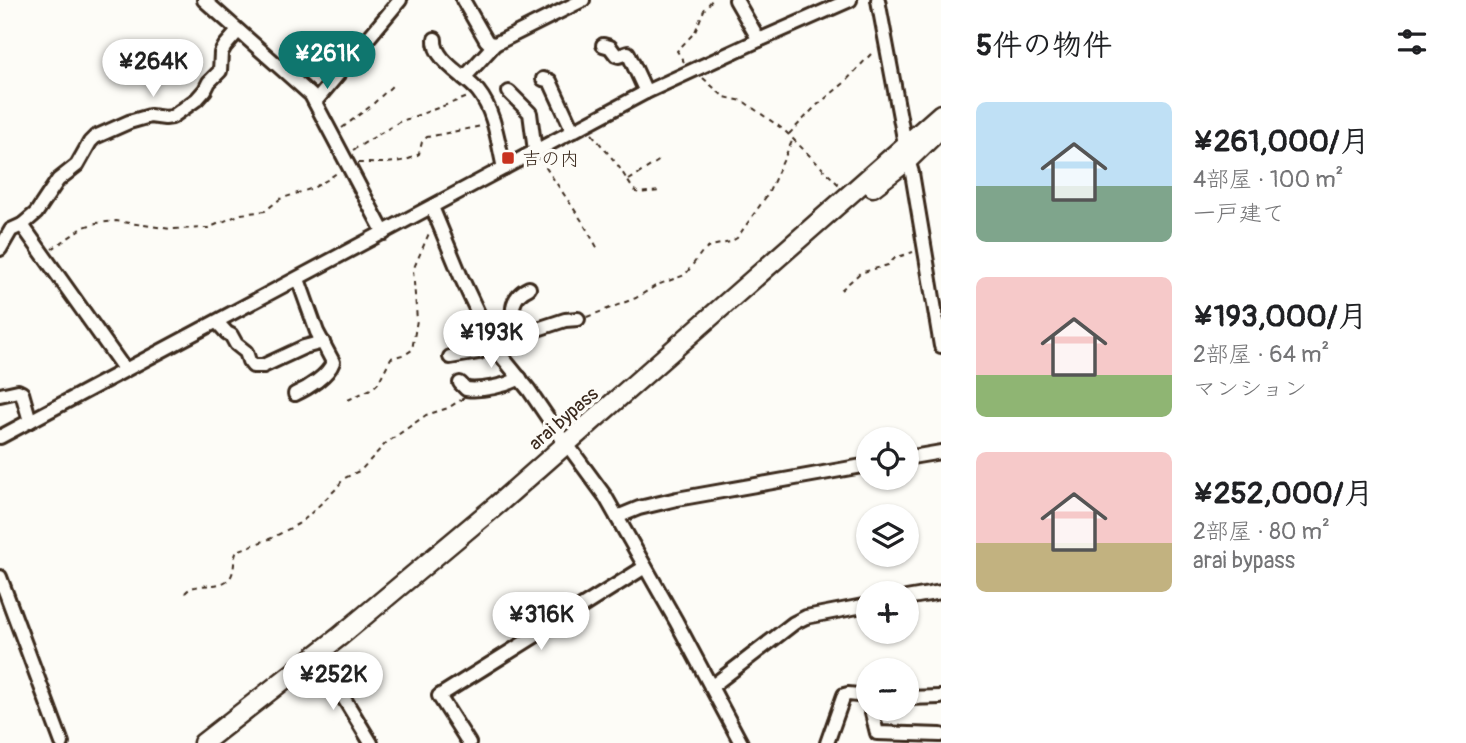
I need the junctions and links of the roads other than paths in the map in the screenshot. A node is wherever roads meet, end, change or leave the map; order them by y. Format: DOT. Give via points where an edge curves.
graph roads {
  1 [pos="204,0"];
  2 [pos="400,0"];
  3 [pos="463,0"];
  4 [pos="583,0"];
  5 [pos="736,0"];
  6 [pos="849,0"];
  7 [pos="878,0"];
  8 [pos="238,31"];
  9 [pos="435,39"];
  10 [pos="759,40"];
  11 [pos="495,44"];
  12 [pos="603,45"];
  13 [pos="464,78"];
  14 [pos="543,79"];
  15 [pos="509,92"];
  16 [pos="646,92"];
  17 [pos="315,102"];
  18 [pos="941,114"];
  19 [pos="941,128"];
  20 [pos="573,131"];
  21 [pos="536,151"];
  22 [pos="907,152"];
  23 [pos="504,168"];
  24 [pos="433,210"];
  25 [pos="22,225"];
  26 [pos="384,233"];
  27 [pos="0,249"];
  28 [pos="298,279"];
  29 [pos="529,288"];
  30 [pos="578,319"];
  31 [pos="217,322"];
  32 [pos="939,326"];
  33 [pos="514,337"];
  34 [pos="323,342"];
  35 [pos="492,344"];
  36 [pos="941,346"];
  37 [pos="450,357"];
  38 [pos="125,370"];
  39 [pos="520,379"];
  40 [pos="465,386"];
  41 [pos="295,394"];
  42 [pos="0,395"];
  43 [pos="30,421"];
  44 [pos="1,432"];
  45 [pos="569,447"];
  46 [pos="941,452"];
  47 [pos="919,456"];
  48 [pos="856,467"];
  49 [pos="617,517"];
  50 [pos="645,567"];
  51 [pos="0,577"];
  52 [pos="941,592"];
  53 [pos="919,596"];
  54 [pos="856,607"];
  55 [pos="320,664"];
  56 [pos="711,687"];
  57 [pos="856,695"];
  58 [pos="941,697"];
  59 [pos="919,698"];
  60 [pos="874,721"];
  61 [pos="941,735"];
  62 [pos="62,743"];
  63 [pos="203,743"];
  64 [pos="219,743"];
  65 [pos="371,743"];
  66 [pos="469,743"];
  67 [pos="741,743"];
  68 [pos="827,743"];
  1 -- 8 [label="street"];
  2 -- 17 [label="street"];
  3 -- 11 [label="street" via="486,40"];
  4 -- 11 [label="street"];
  5 -- 10 [label="street"];
  6 -- 10 [label="street"];
  7 -- 22 [label="street"];
  8 -- 17 [label="street"];
  8 -- 25 [label="street" via="221,53 220,71 197,99 172,117 150,116 95,137 77,165 63,174"];
  9 -- 13 [label="street" via="437,50"];
  10 -- 16 [label="street"];
  11 -- 13 [label="street"];
  12 -- 16 [label="street" via="615,55 628,53"];
  13 -- 23 [label="street" via="485,100"];
  14 -- 20 [label="street" via="550,81"];
  15 -- 21 [label="street" via="530,113"];
  16 -- 20 [label="street"];
  17 -- 26 [label="street"];
  18 -- 22 [label="highway, arai bypass"];
  19 -- 22 [label="highway, arai bypass"];
  20 -- 21 [label="street"];
  21 -- 23 [label="street"];
  22 -- 32 [label="street"];
  22 -- 45 [label="highway, arai bypass" via="799,253"];
  23 -- 24 [label="street"];
  24 -- 26 [label="street"];
  24 -- 35 [label="street"];
  25 -- 27 [label="street" via="11,230"];
  25 -- 38 [label="street"];
  26 -- 28 [label="street"];
  28 -- 31 [label="street"];
  28 -- 34 [label="street"];
  29 -- 33 [label="street" via="513,305"];
  30 -- 33 [label="street"];
  31 -- 34 [label="street" via="253,366"];
  31 -- 38 [label="street"];
  32 -- 36 [label="street"];
  33 -- 35 [label="street"];
  34 -- 41 [label="street" via="331,367"];
  35 -- 37 [label="street" via="479,352"];
  35 -- 39 [label="street"];
  38 -- 43 [label="street"];
  39 -- 40 [label="street" via="503,385"];
  39 -- 45 [label="street"];
  42 -- 43 [label="street" via="22,393"];
  43 -- 44 [label="street"];
  45 -- 49 [label="street"];
  45 -- 55 [label="highway, arai bypass" via="421,581"];
  45 -- 63 [label="highway, arai bypass"];
  46 -- 47 [label="street"];
  48 -- 49 [label="street" via="677,499"];
  49 -- 50 [label="street"];
  50 -- 56 [label="street"];
  50 -- 66 [label="street" via="439,696"];
  51 -- 62 [label="street"];
  52 -- 53 [label="street"];
  54 -- 56 [label="street" via="794,623"];
  55 -- 64 [label="highway, arai bypass"];
  55 -- 65 [label="street"];
  56 -- 67 [label="street"];
  57 -- 68 [label="street" via="844,695"];
  58 -- 59 [label="street"];
  60 -- 61 [label="street" via="877,733"];
}
